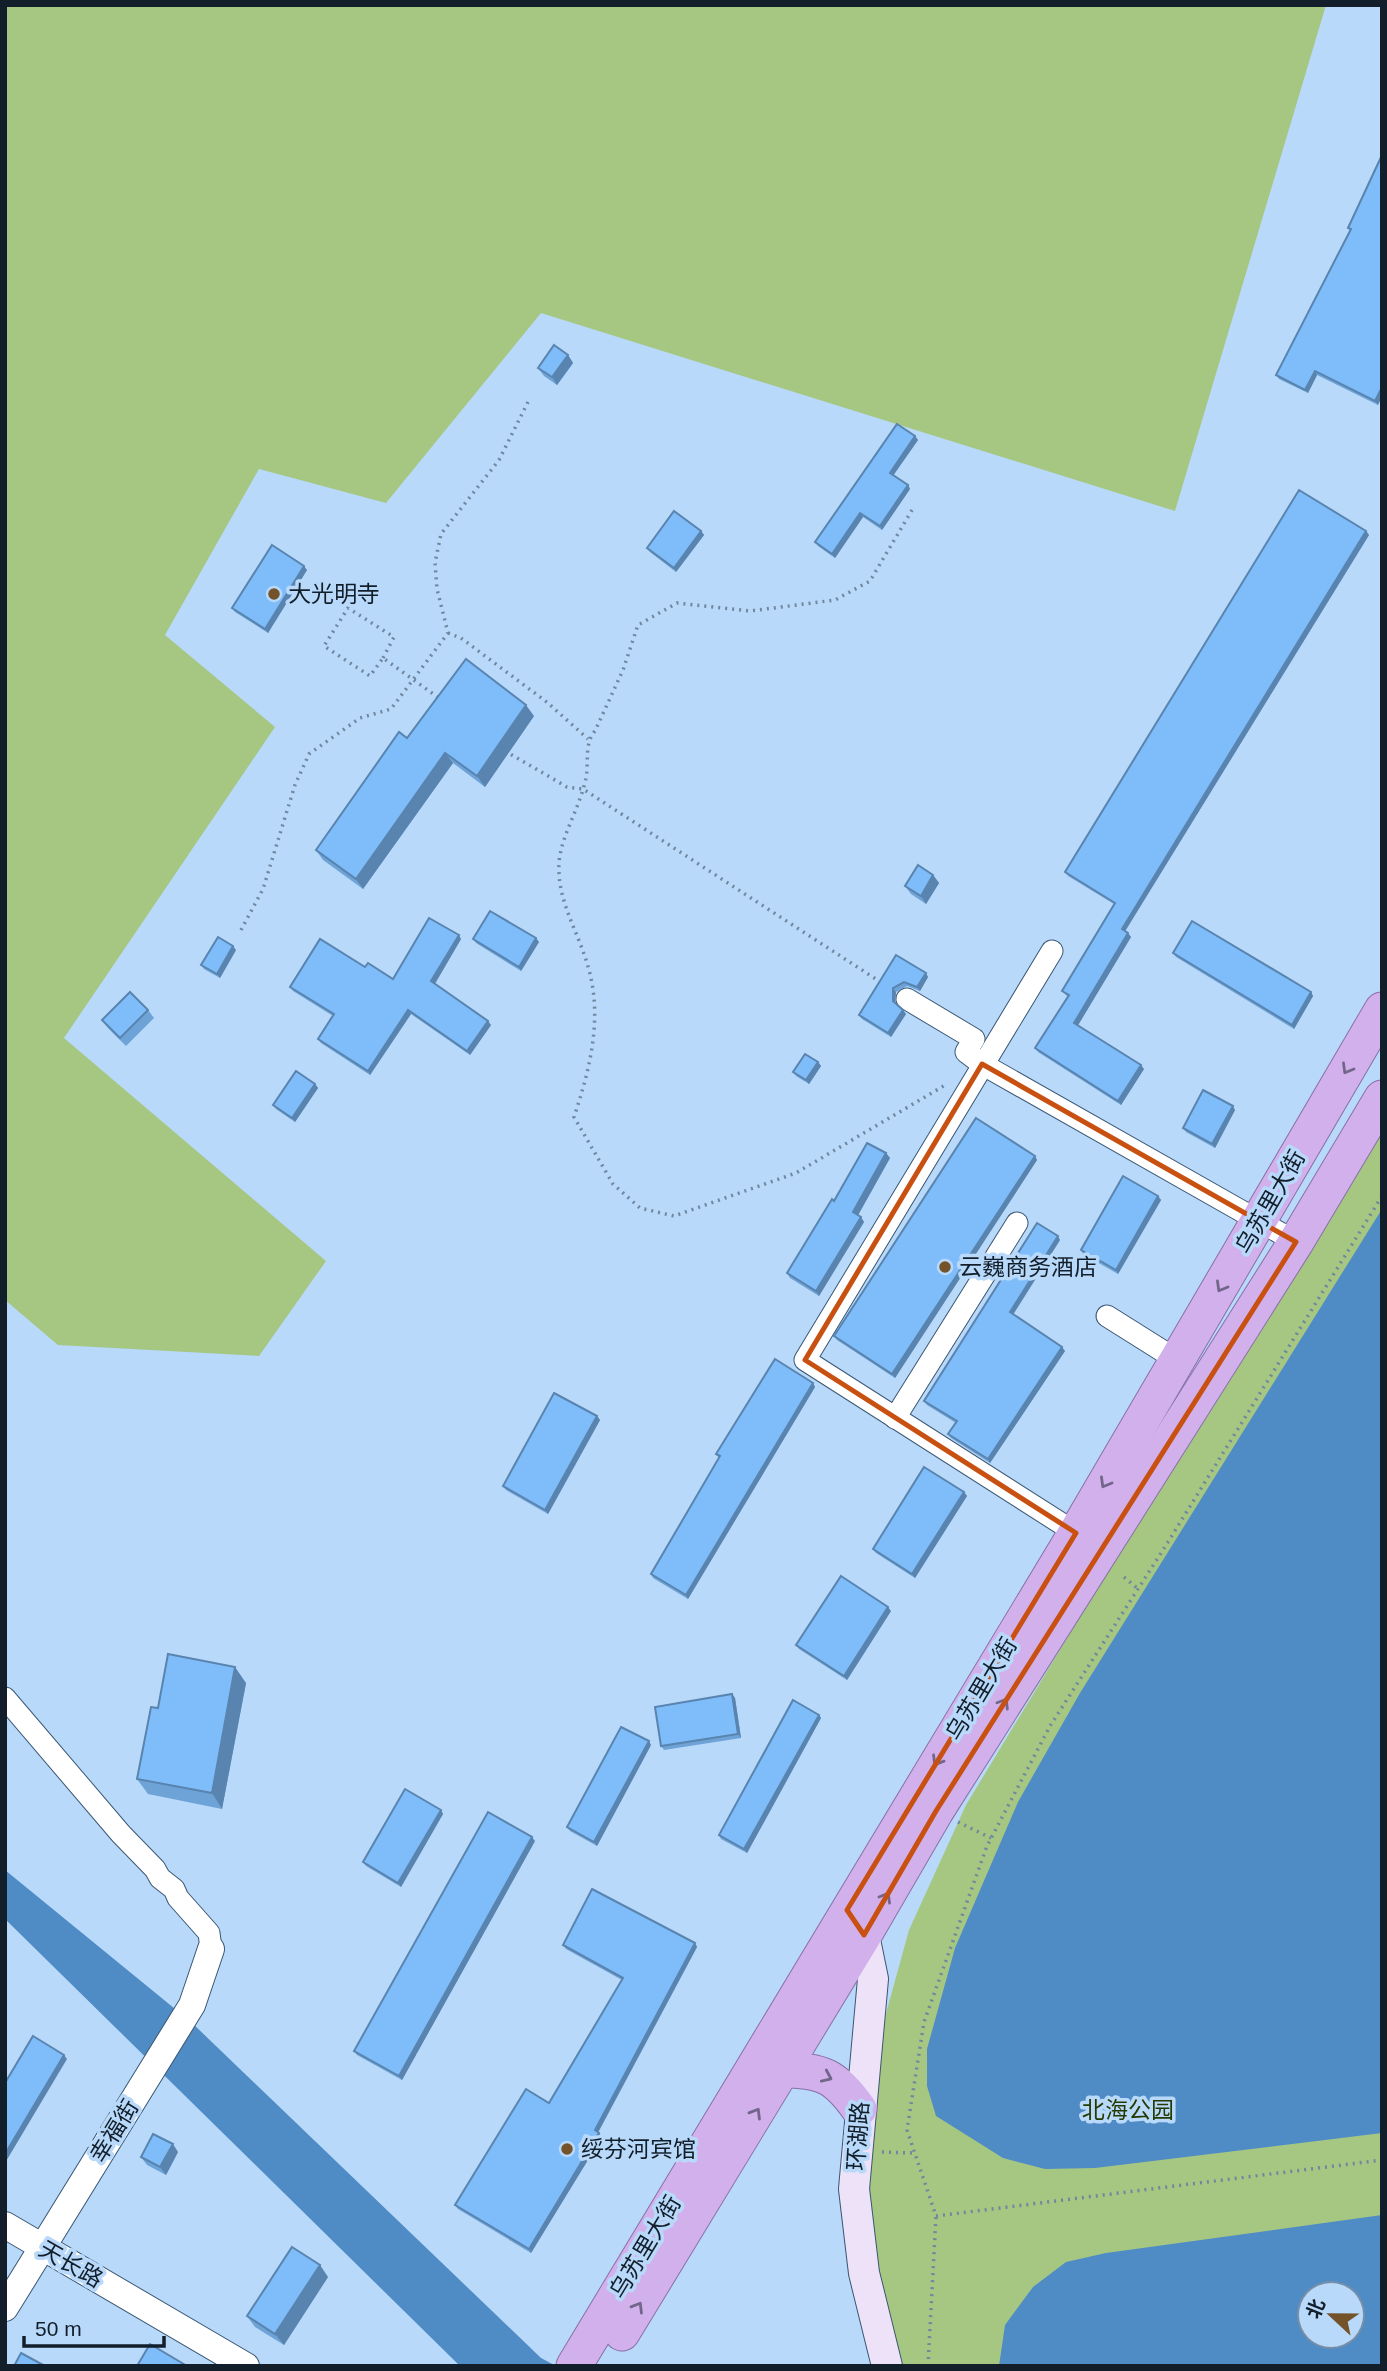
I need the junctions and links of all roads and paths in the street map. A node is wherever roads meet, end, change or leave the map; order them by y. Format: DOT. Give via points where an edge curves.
graph roads {
  1 [pos="528,400"];
  2 [pos="912,510"];
  3 [pos="448,633"];
  4 [pos="383,657"];
  5 [pos="415,678"];
  6 [pos="444,701"];
  7 [pos="588,739"];
  8 [pos="503,750"];
  9 [pos="583,789"];
  10 [pos="241,930"];
  11 [pos="1052,951"];
  12 [pos="907,999"];
  13 [pos="1382,1010"];
  14 [pos="982,1064"];
  15 [pos="1382,1098"];
  16 [pos="1382,1196"];
  17 [pos="1259,1222"];
  18 [pos="1017,1223"];
  19 [pos="1296,1242"];
  20 [pos="1107,1316"];
  21 [pos="1177,1360"];
  22 [pos="895,1418"];
  23 [pos="1088,1540"];
  24 [pos="1124,1577"];
  25 [pos="1138,1589"];
  26 [pos="5,1699"];
  27 [pos="936,1811"];
  28 [pos="991,1838"];
  29 [pos="856,1922"];
  30 [pos="211,1949"];
  31 [pos="782,2070"];
  32 [pos="859,2109"];
  33 [pos="856,2152"];
  34 [pos="915,2153"];
  35 [pos="1382,2160"];
  36 [pos="936,2216"];
  37 [pos="5,2225"];
  38 [pos="42,2247"];
  39 [pos="5,2308"];
  40 [pos="246,2366"];
  41 [pos="574,2366"];
  42 [pos="602,2366"];
  43 [pos="887,2366"];
  44 [pos="928,2366"];
  1 -- 3 [label="path" via="499,460 440,534 437,589"];
  2 -- 7 [label="path" via="870,581 835,600 750,611 677,603 638,625"];
  3 -- 5 [label="path"];
  3 -- 7 [label="path" via="537,695"];
  4 -- 4 [label="path" via="370,676 324,646 348,608 394,637"];
  4 -- 5 [label="path"];
  5 -- 6 [label="path"];
  5 -- 10 [label="path" via="391,709 360,718 309,754 263,889"];
  7 -- 9 [label="path"];
  8 -- 9 [label="path" via="568,787"];
  9 -- 12 [label="path"];
  9 -- 14 [label="path" via="559,862 574,934 587,960 596,1020 590,1068 573,1116 613,1184 640,1208 674,1216 796,1173"];
  11 -- 14 [label="street"];
  12 -- 14 [label="street" via="974,1039 966,1052"];
  13 -- 17 [label="highway, 乌苏里大街, one-way"];
  14 -- 17 [label="street"];
  14 -- 22 [label="street" via="805,1360"];
  15 -- 19 [label="highway, 乌苏里大街"];
  16 -- 25 [label="path"];
  17 -- 19 [label="street"];
  17 -- 21 [label="highway, 乌苏里大街, one-way"];
  18 -- 22 [label="street"];
  19 -- 23 [label="highway, 乌苏里大街"];
  20 -- 21 [label="street"];
  21 -- 23 [label="highway, 乌苏里大街, one-way"];
  22 -- 23 [label="street"];
  27 -- 23 [label="highway, 乌苏里大街, one-way"];
  23 -- 29 [label="highway, 乌苏里大街, one-way"];
  24 -- 25 [label="path"];
  25 -- 28 [label="path" via="1050,1726"];
  26 -- 30 [label="street" via="174,1889 209,1933"];
  27 -- 28 [label="path"];
  29 -- 27 [label="highway, 乌苏里大街, one-way"];
  28 -- 34 [label="path" via="924,2022 907,2130"];
  29 -- 31 [label="highway, 乌苏里大街"];
  29 -- 32 [label="main road, 环湖路" via="873,1979"];
  29 -- 41 [label="highway, 乌苏里大街"];
  30 -- 38 [label="street, 幸福街" via="192,2005"];
  31 -- 32 [label="highway, one-way" via="806,2070 834,2079"];
  42 -- 31 [label="highway, 乌苏里大街, one-way"];
  32 -- 33 [label="main road, 环湖路"];
  33 -- 34 [label="path"];
  33 -- 43 [label="main road, 环湖路" via="857,2225"];
  34 -- 36 [label="path"];
  35 -- 36 [label="path"];
  36 -- 44 [label="path"];
  37 -- 38 [label="street, 天长路"];
  38 -- 39 [label="street, 幸福街"];
  38 -- 40 [label="street, 天长路"];
}
